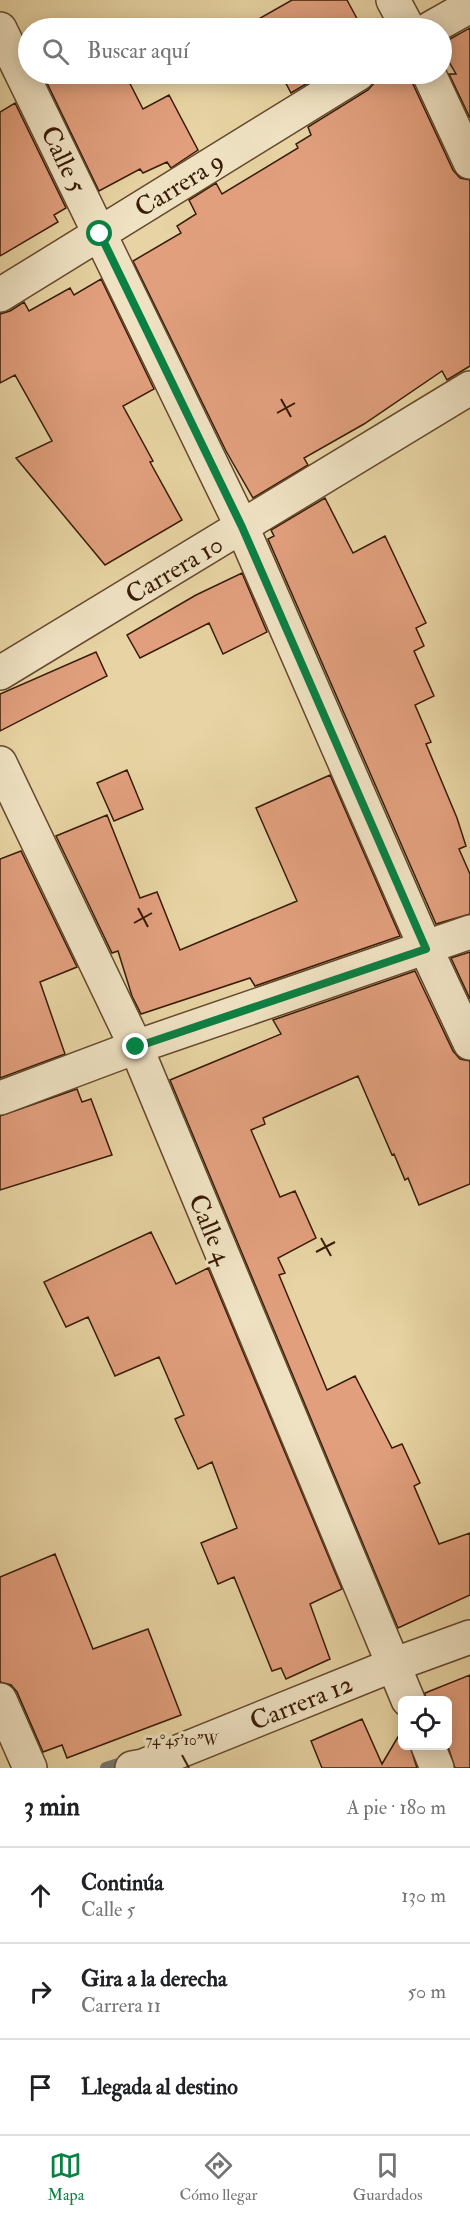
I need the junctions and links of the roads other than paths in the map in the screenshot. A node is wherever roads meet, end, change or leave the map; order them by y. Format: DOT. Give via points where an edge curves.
graph roads {
  1 [pos="393,0"];
  2 [pos="470,6"];
  3 [pos="403,18"];
  4 [pos="449,18"];
  5 [pos="0,29"];
  6 [pos="18,66"];
  7 [pos="27,84"];
  8 [pos="342,84"];
  9 [pos="434,84"];
  10 [pos="470,162"];
  11 [pos="100,234"];
  12 [pos="0,295"];
  13 [pos="470,388"];
  14 [pos="242,527"];
  15 [pos="0,673"];
  16 [pos="0,763"];
  17 [pos="470,932"];
  18 [pos="426,949"];
  19 [pos="470,1043"];
  20 [pos="136,1047"];
  21 [pos="0,1098"];
  22 [pos="470,1637"];
  23 [pos="393,1665"];
  24 [pos="406,1696"];
  25 [pos="0,1700"];
  26 [pos="430,1750"];
  27 [pos="30,1768"];
  28 [pos="132,1768"];
  29 [pos="437,1768"];
  1 -- 3 [label="street"];
  2 -- 4 [label="street"];
  5 -- 6 [label="street, Calle 5"];
  7 -- 11 [label="street, Calle 5"];
  8 -- 11 [label="street, Carrera 9"];
  9 -- 10 [label="street"];
  11 -- 12 [label="street, Carrera 9"];
  11 -- 14 [label="street, Calle 5"];
  13 -- 14 [label="street, Carrera 10"];
  14 -- 15 [label="street, Carrera 10"];
  14 -- 18 [label="street, Calle 5"];
  16 -- 20 [label="street, Calle 4"];
  17 -- 18 [label="street"];
  18 -- 19 [label="street, Calle 5"];
  18 -- 20 [label="street"];
  20 -- 21 [label="street"];
  20 -- 23 [label="street, Calle 4"];
  22 -- 23 [label="street, Carrera 12"];
  23 -- 24 [label="street, Calle 4"];
  23 -- 28 [label="street, Carrera 12"];
  25 -- 27 [label="street"];
  26 -- 29 [label="street"];
}
